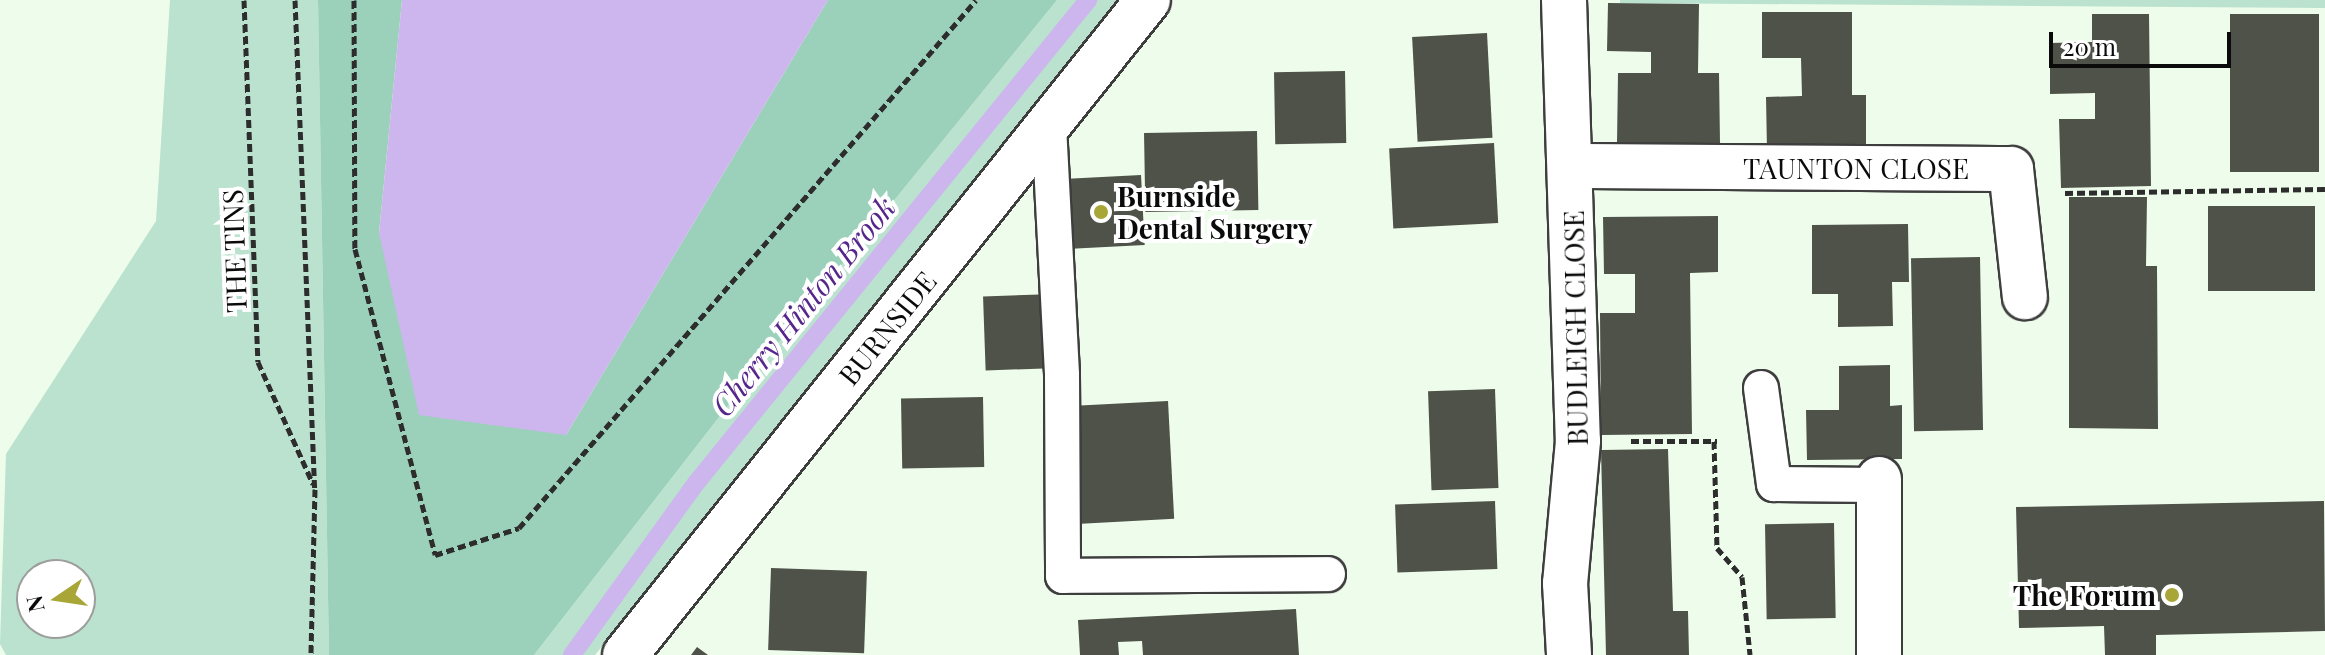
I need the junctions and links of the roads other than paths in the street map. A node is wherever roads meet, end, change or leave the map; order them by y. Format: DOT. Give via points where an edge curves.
graph roads {
  1 [pos="1148,0"];
  2 [pos="1564,0"];
  3 [pos="1049,126"];
  4 [pos="1572,166"];
  5 [pos="2025,297"];
  6 [pos="1761,388"];
  7 [pos="1878,482"];
  8 [pos="1328,574"];
  9 [pos="625,655"];
  10 [pos="1569,655"];
  11 [pos="1879,655"];
  1 -- 3 [label="street, BURNSIDE"];
  2 -- 4 [label="street, BUDLEIGH CLOSE"];
  3 -- 8 [label="lane" via="1062,375 1063,576"];
  3 -- 9 [label="street, BURNSIDE"];
  4 -- 5 [label="street, TAUNTON CLOSE" via="2011,169"];
  4 -- 10 [label="street, BUDLEIGH CLOSE" via="1578,441 1565,583"];
  6 -- 7 [label="lane" via="1774,484"];
  7 -- 11 [label="street"];
}
